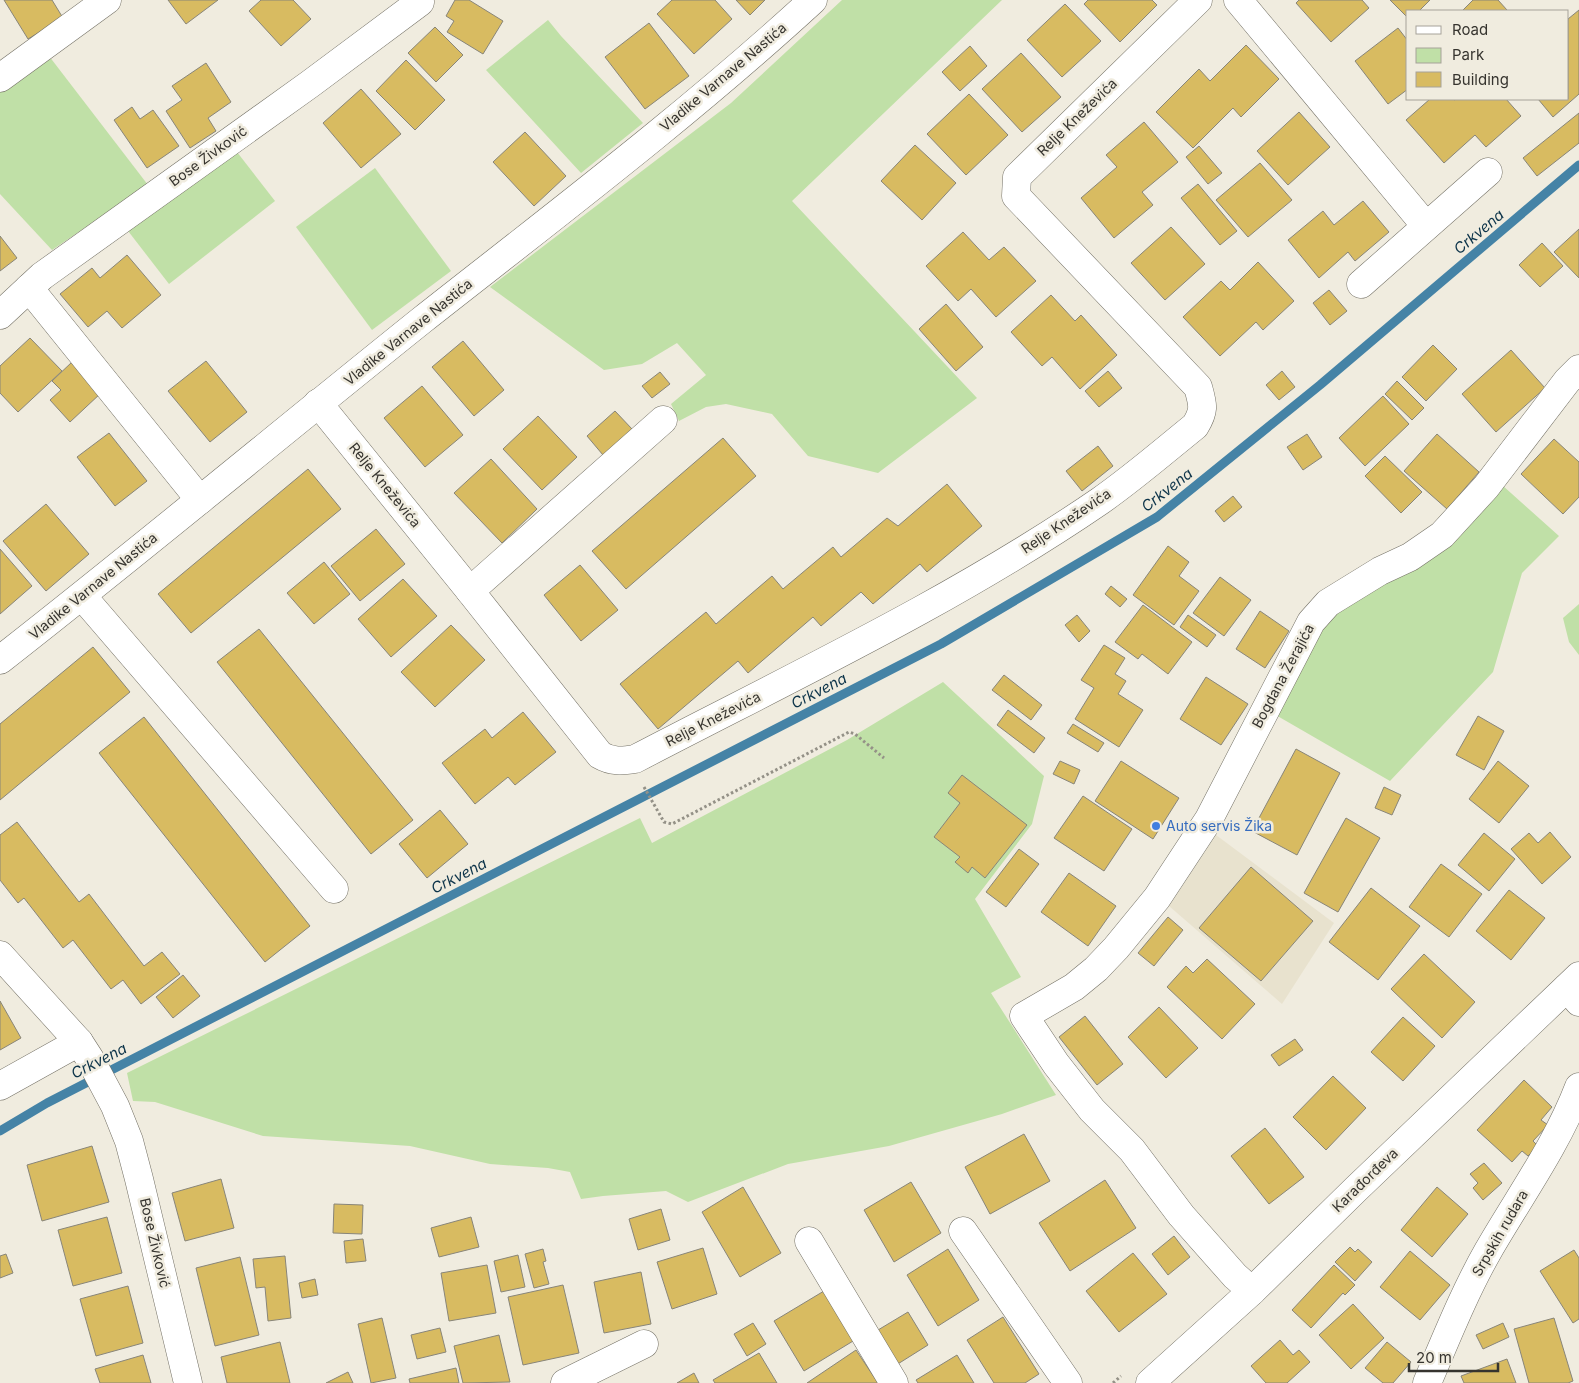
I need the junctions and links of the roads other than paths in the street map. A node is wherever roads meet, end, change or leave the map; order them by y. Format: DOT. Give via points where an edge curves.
graph roads {
  1 [pos="107,0"];
  2 [pos="813,0"];
  3 [pos="1198,0"];
  4 [pos="1238,0"];
  5 [pos="420,2"];
  6 [pos="0,78"];
  7 [pos="1488,172"];
  8 [pos="1426,226"];
  9 [pos="1362,284"];
  10 [pos="28,288"];
  11 [pos="0,315"];
  12 [pos="1579,369"];
  13 [pos="318,403"];
  14 [pos="663,420"];
  15 [pos="200,500"];
  16 [pos="470,591"];
  17 [pos="82,596"];
  18 [pos="0,660"];
  19 [pos="334,888"];
  20 [pos="0,954"];
  21 [pos="1575,989"];
  22 [pos="85,1050"];
  23 [pos="0,1086"];
  24 [pos="1579,1087"];
  25 [pos="963,1231"];
  26 [pos="809,1241"];
  27 [pos="1252,1292"];
  28 [pos="644,1344"];
  29 [pos="188,1383"];
  30 [pos="565,1383"];
  31 [pos="894,1383"];
  32 [pos="1068,1383"];
  33 [pos="1150,1383"];
  34 [pos="1427,1383"];
  1 -- 6 [label="street"];
  2 -- 13 [label="street, Vladike Varnave Nastića" via="678,116"];
  3 -- 16 [label="street, Relje Kneževića" via="1016,177 1016,196 1198,387 1203,414 1195,426 1101,500 1011,558 913,615 635,759 618,761 600,755"];
  4 -- 8 [label="street"];
  5 -- 10 [label="street, Bose Živković"];
  7 -- 8 [label="street"];
  8 -- 9 [label="street"];
  10 -- 11 [label="street, Bose Živković"];
  10 -- 15 [label="street"];
  12 -- 27 [label="street, Bogdana Žerajića" via="1486,487 1442,535 1410,557 1328,603 1311,622 1208,819 1157,898 1096,969 1074,987 1024,1016 1092,1110 1132,1150 1181,1215"];
  13 -- 15 [label="street, Vladike Varnave Nastića"];
  13 -- 16 [label="street, Relje Kneževića"];
  14 -- 16 [label="street"];
  15 -- 17 [label="street, Vladike Varnave Nastića"];
  17 -- 18 [label="street, Vladike Varnave Nastića"];
  17 -- 19 [label="street"];
  20 -- 22 [label="street"];
  21 -- 27 [label="street, Karađorđeva" via="1370,1175"];
  22 -- 23 [label="street"];
  22 -- 29 [label="street, Bose Živković" via="115,1106 128,1141"];
  24 -- 34 [label="street, Srpskih rudara" via="1543,1160 1488,1252"];
  25 -- 32 [label="street"];
  26 -- 31 [label="street"];
  27 -- 33 [label="street, Karađorđeva"];
  28 -- 30 [label="street"];
}
